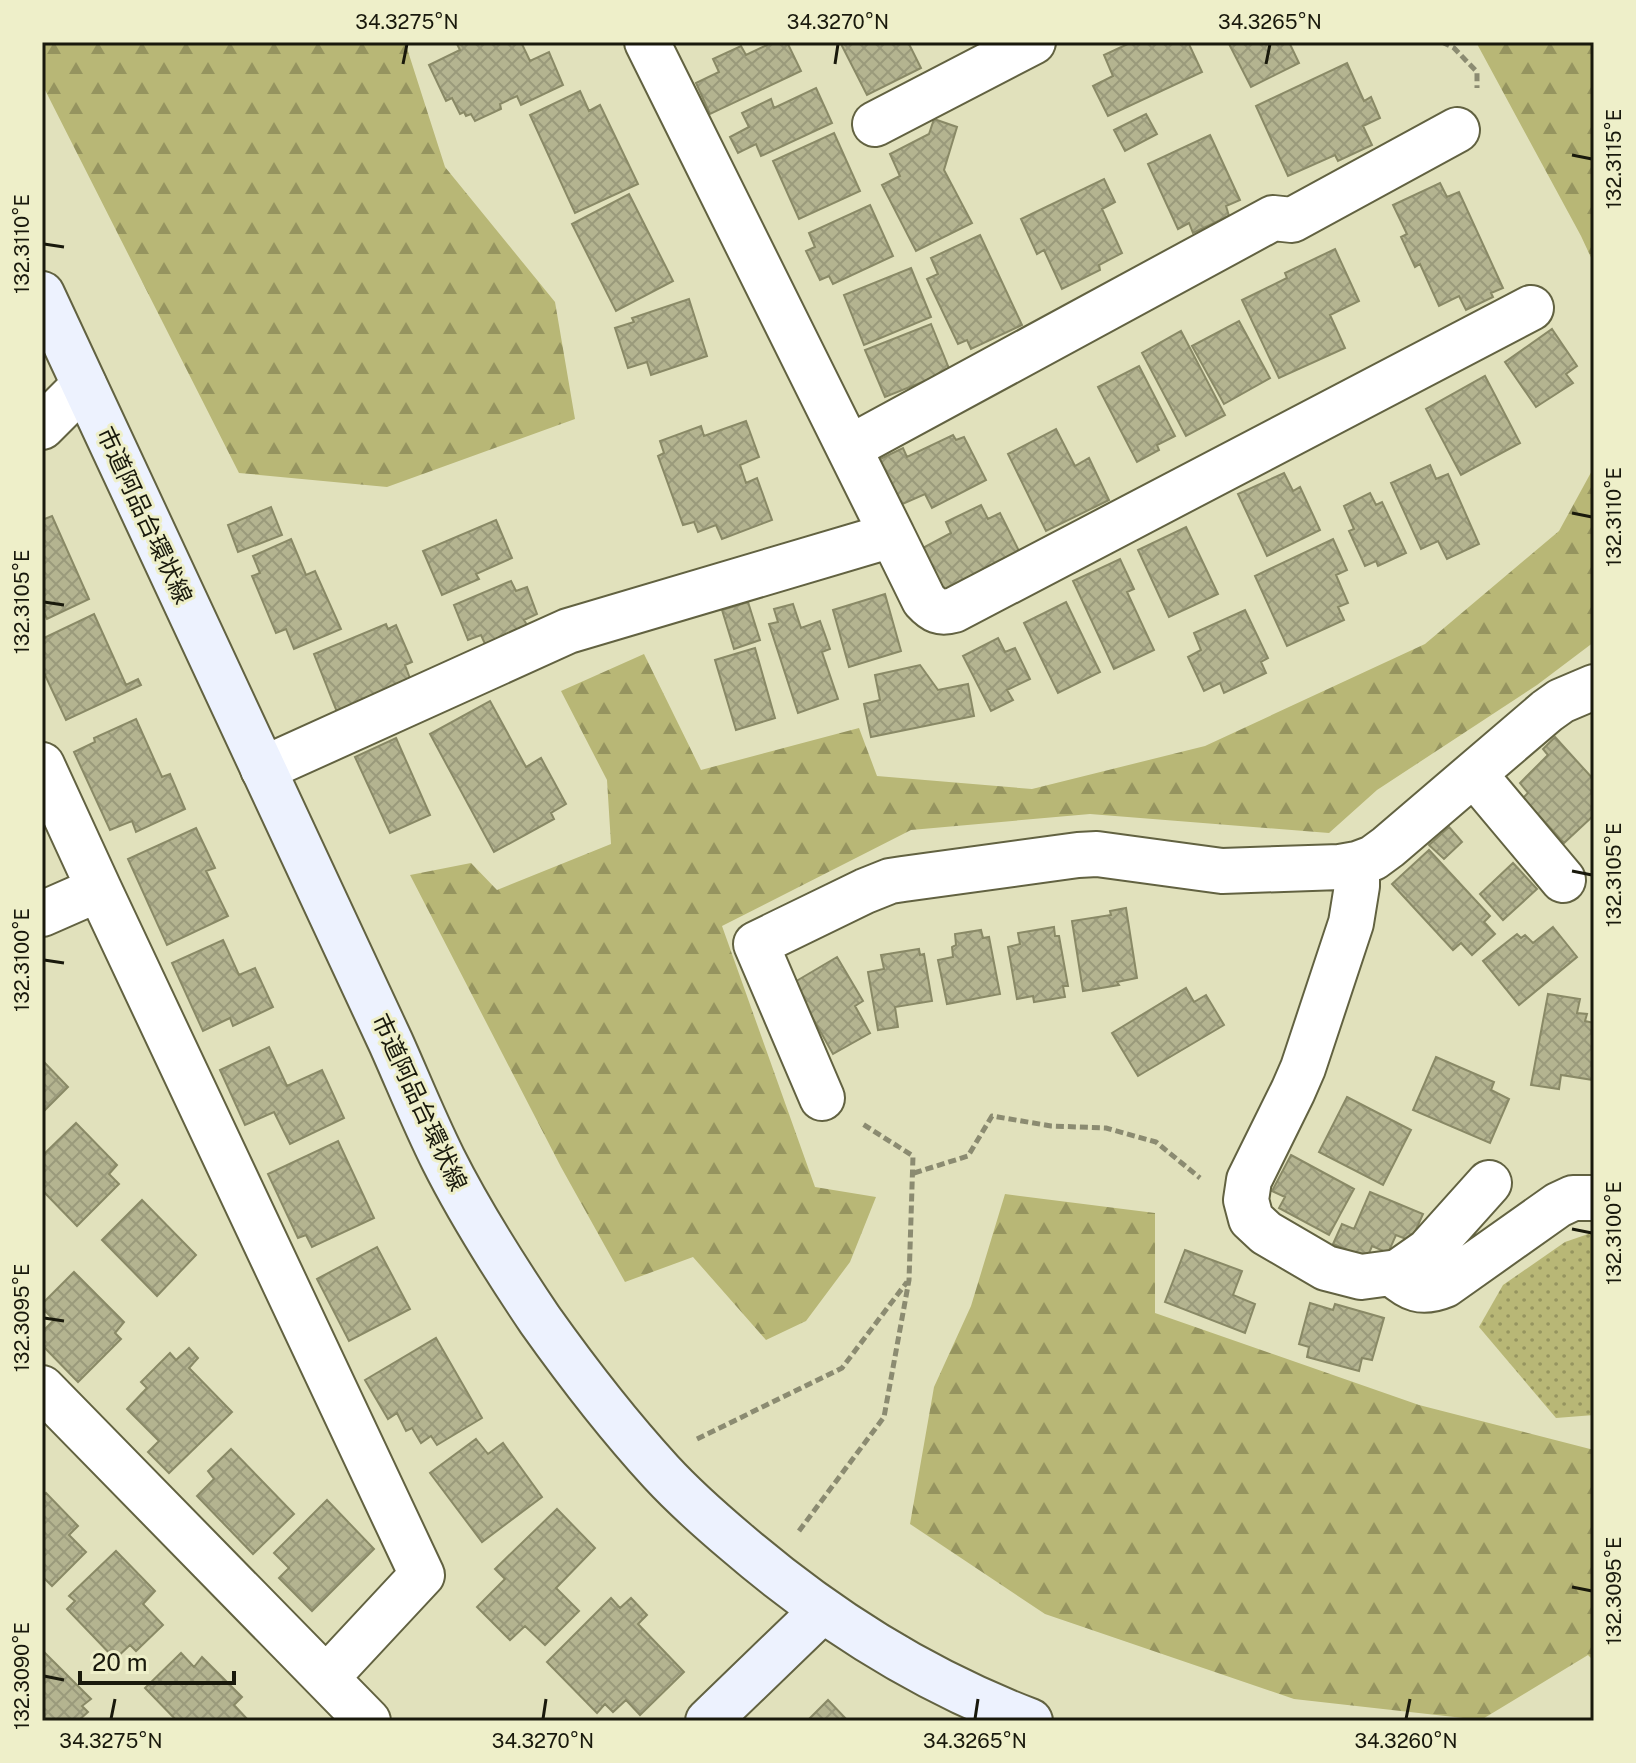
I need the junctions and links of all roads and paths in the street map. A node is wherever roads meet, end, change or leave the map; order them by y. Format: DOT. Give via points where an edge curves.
graph roads {
  1 [pos="647,42"];
  2 [pos="1033,42"];
  3 [pos="875,124"];
  4 [pos="1457,130"];
  5 [pos="42,294"];
  6 [pos="1531,308"];
  7 [pos="84,385"];
  8 [pos="42,427"];
  9 [pos="849,448"];
  10 [pos="892,535"];
  11 [pos="1594,687"];
  12 [pos="42,765"];
  13 [pos="263,769"];
  14 [pos="1474,774"];
  15 [pos="1357,864"];
  16 [pos="1563,880"];
  17 [pos="99,889"];
  18 [pos="42,914"];
  19 [pos="822,1098"];
  20 [pos="914,1173"];
  21 [pos="1201,1179"];
  22 [pos="1489,1183"];
  23 [pos="1594,1198"];
  24 [pos="1392,1273"];
  25 [pos="909,1280"];
  26 [pos="42,1388"];
  27 [pos="661,1473"];
  28 [pos="799,1531"];
  29 [pos="823,1610"];
  30 [pos="327,1677"];
  31 [pos="368,1721"];
  32 [pos="708,1721"];
  33 [pos="1030,1721"];
  1 -- 9 [label="street"];
  2 -- 3 [label="street"];
  4 -- 9 [label="street" via="1292,220 1273,218"];
  5 -- 7 [label="street, 市道阿品台環状線"];
  6 -- 10 [label="street" via="954,610 943,613 924,600"];
  7 -- 8 [label="street"];
  7 -- 13 [label="street, 市道阿品台環状線"];
  9 -- 10 [label="street"];
  10 -- 13 [label="street" via="568,631"];
  11 -- 14 [label="street" via="1554,706"];
  12 -- 17 [label="street"];
  13 -- 27 [label="street, 市道阿品台環状線" via="450,1172 506,1271 579,1375"];
  14 -- 15 [label="street" via="1388,847"];
  14 -- 16 [label="street"];
  15 -- 19 [label="street" via="1222,871 1116,855 1078,855 903,879 865,891 756,944"];
  15 -- 24 [label="street" via="1351,923 1303,1068 1249,1180 1246,1200 1251,1219 1266,1233 1326,1268 1361,1277"];
  17 -- 18 [label="street"];
  17 -- 30 [label="street" via="422,1575"];
  19 -- 20 [label="path" via="913,1156"];
  20 -- 21 [label="path" via="968,1156 992,1116 1106,1128 1156,1142"];
  20 -- 25 [label="path"];
  22 -- 24 [label="street" via="1428,1251"];
  23 -- 24 [label="street" via="1565,1201 1431,1291 1416,1290"];
  25 -- 27 [label="path" via="842,1368 698,1438"];
  25 -- 28 [label="path" via="884,1417"];
  26 -- 30 [label="street"];
  27 -- 29 [label="street, 市道阿品台環状線" via="768,1570"];
  29 -- 32 [label="street"];
  29 -- 33 [label="street, 市道阿品台環状線" via="950,1685"];
  30 -- 31 [label="street"];
}
